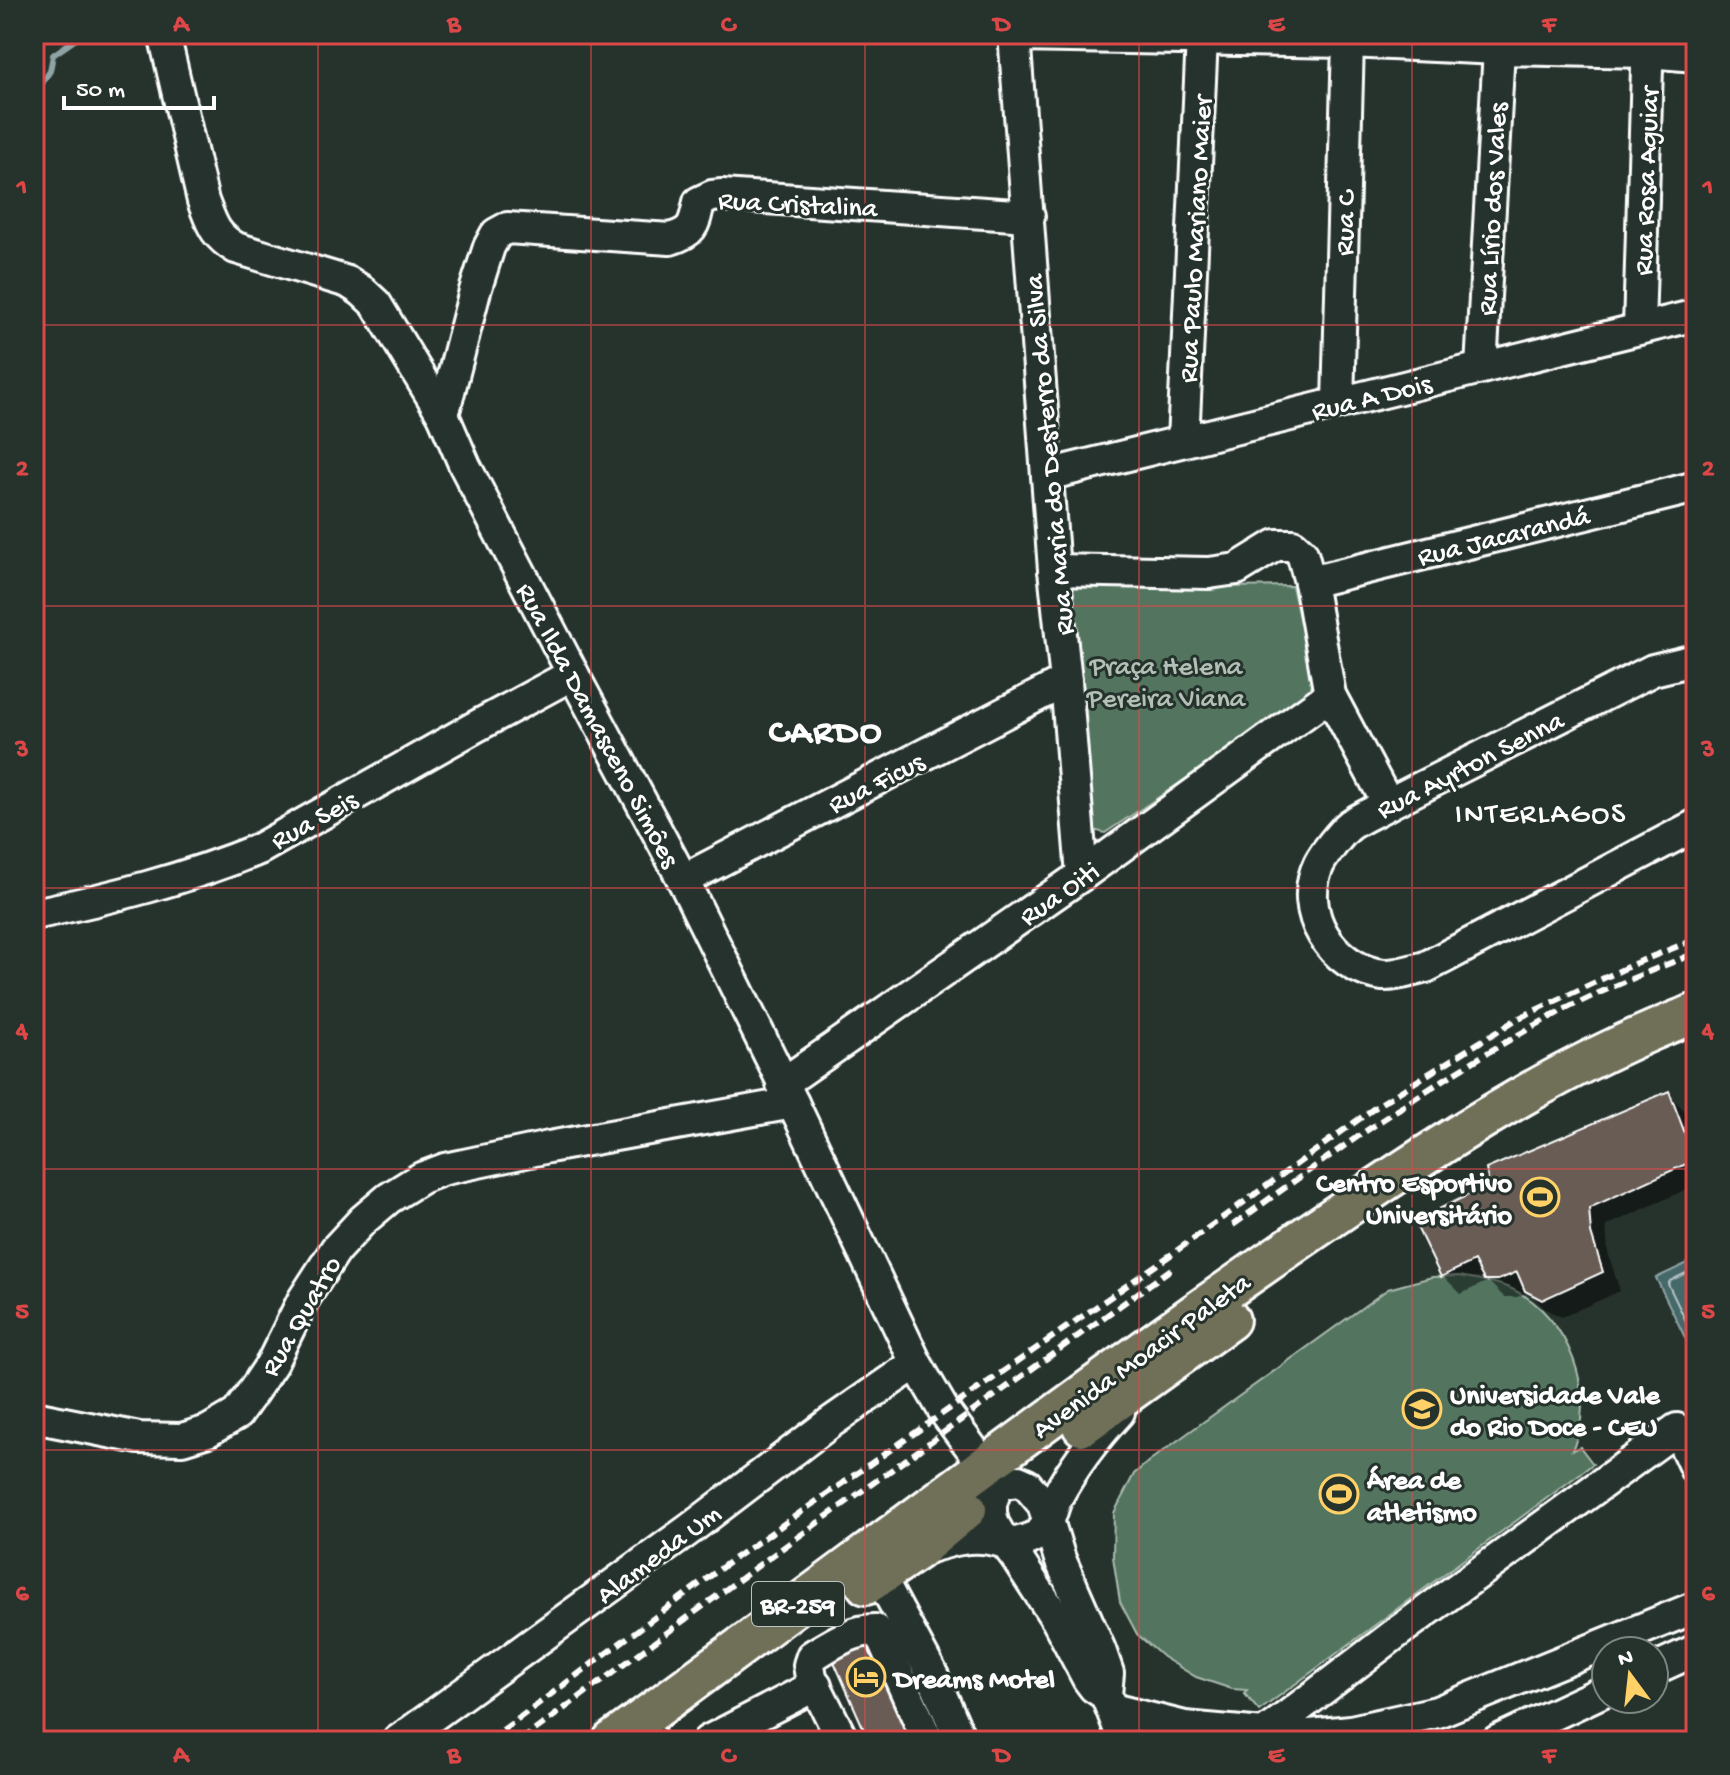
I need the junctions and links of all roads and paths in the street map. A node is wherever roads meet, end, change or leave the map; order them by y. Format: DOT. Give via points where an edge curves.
graph roads {
  1 [pos="164,34"];
  2 [pos="1014,35"];
  3 [pos="1202,38"];
  4 [pos="1348,42"];
  5 [pos="1648,43"];
  6 [pos="1499,49"];
  7 [pos="1696,56"];
  8 [pos="1029,216"];
  9 [pos="1696,315"];
  10 [pos="1639,328"];
  11 [pos="1481,368"];
  12 [pos="1338,403"];
  13 [pos="443,415"];
  14 [pos="1183,441"];
  15 [pos="1047,475"];
  16 [pos="1696,487"];
  17 [pos="1054,570"];
  18 [pos="1310,582"];
  19 [pos="1696,664"];
  20 [pos="573,674"];
  21 [pos="1066,681"];
  22 [pos="1330,695"];
  23 [pos="1388,804"];
  24 [pos="1696,825"];
  25 [pos="1082,875"];
  26 [pos="683,880"];
  27 [pos="34,914"];
  28 [pos="1696,1013"];
  29 [pos="1696,1037"];
  30 [pos="788,1093"];
  31 [pos="916,1363"];
  32 [pos="1144,1383"];
  33 [pos="34,1417"];
  34 [pos="1696,1470"];
  35 [pos="992,1476"];
  36 [pos="1048,1519"];
  37 [pos="1004,1541"];
  38 [pos="918,1550"];
  39 [pos="879,1575"];
  40 [pos="1696,1607"];
  41 [pos="1696,1650"];
  42 [pos="1670,1662"];
  43 [pos="820,1694"];
  44 [pos="1590,1701"];
  45 [pos="1109,1702"];
  46 [pos="1546,1730"];
  47 [pos="1175,1734"];
  48 [pos="1264,1734"];
  49 [pos="650,1740"];
  50 [pos="398,1741"];
  51 [pos="612,1741"];
  52 [pos="708,1741"];
  53 [pos="740,1741"];
  54 [pos="843,1741"];
  55 [pos="928,1741"];
  56 [pos="961,1741"];
  57 [pos="1124,1741"];
  58 [pos="1497,1741"];
  1 -- 13 [label="street, Rua Ilda Damasceno Simôes" via="212,226 236,248 362,291 376,304"];
  2 -- 3 [label="street"];
  2 -- 8 [label="street, Rua Maria do Desterro da Silva"];
  3 -- 4 [label="street"];
  3 -- 14 [label="street, Rua Paulo Mariano Maier"];
  4 -- 6 [label="street"];
  4 -- 12 [label="street, Rua C"];
  5 -- 6 [label="street"];
  5 -- 7 [label="street"];
  5 -- 10 [label="street, Rua Rosa Aguiar"];
  6 -- 11 [label="street, Rua Lírio dos Vales"];
  8 -- 13 [label="street, Rua Cristalina" via="712,196 699,202 692,228 670,239 507,228 496,234 484,261"];
  8 -- 15 [label="street, Rua Maria do Desterro da Silva"];
  9 -- 10 [label="street, Rua A Dois"];
  10 -- 11 [label="street, Rua A Dois"];
  11 -- 12 [label="street, Rua A Dois"];
  12 -- 14 [label="street, Rua A Dois"];
  13 -- 20 [label="street, Rua Ilda Damasceno Simôes"];
  14 -- 15 [label="street, Rua A Dois"];
  15 -- 17 [label="street, Rua Maria do Desterro da Silva"];
  16 -- 18 [label="street, Rua Jacarandá"];
  17 -- 18 [label="street" via="1209,573 1237,569 1282,544 1302,553"];
  17 -- 21 [label="street, Rua Maria do Desterro da Silva"];
  18 -- 22 [label="street"];
  19 -- 23 [label="street, Rua Ayrton Senna" via="1653,670"];
  20 -- 26 [label="street, Rua Ilda Damasceno Simôes"];
  20 -- 27 [label="street, Rua Seis" via="259,849 117,896"];
  21 -- 25 [label="street, Rua Maria do Desterro da Silva"];
  21 -- 26 [label="street, Rua Ficus"];
  22 -- 23 [label="street"];
  22 -- 25 [label="street, Rua Oiti"];
  23 -- 24 [label="street, Rua Ayrton Senna" via="1349,826 1320,862 1313,882 1314,916 1332,949 1359,968 1385,976 1426,967"];
  25 -- 30 [label="street, Rua Oiti"];
  26 -- 30 [label="street, Rua Ilda Damasceno Simôes"];
  28 -- 35 [label="main road, Avenida Moacir Paleta / BR-259" via="1567,1071 1442,1144 1255,1270"];
  29 -- 32 [label="main road, Avenida Moacir Paleta / BR-259" via="1617,1072 1447,1167"];
  30 -- 31 [label="street, Rua Ilda Damasceno Simôes"];
  30 -- 33 [label="street, Rua Quatro" via="421,1178 372,1212 336,1249 254,1390 237,1414 208,1431 182,1439 139,1438"];
  31 -- 35 [label="street, Rua Ilda Damasceno Simôes"];
  31 -- 50 [label="street, Alameda Um"];
  32 -- 35 [label="main road, Avenida Moacir Paleta / BR-259"];
  32 -- 36 [label="street" via="1090,1444"];
  34 -- 48 [label="street" via="1677,1429"];
  35 -- 36 [label="street" via="1027,1485"];
  35 -- 37 [label="street" via="991,1513"];
  35 -- 38 [label="main road, Avenida Moacir Paleta / BR-259"];
  35 -- 51 [label="main road, Avenida Moacir Paleta / BR-259"];
  36 -- 37 [label="street" via="1035,1537"];
  36 -- 45 [label="street" via="1108,1673"];
  37 -- 38 [label="street" via="962,1538"];
  37 -- 45 [label="street" via="1057,1620 1088,1679"];
  38 -- 39 [label="main road, Avenida Moacir Paleta / BR-259"];
  39 -- 49 [label="main road, Avenida Moacir Paleta / BR-259"];
  39 -- 56 [label="street"];
  40 -- 48 [label="street" via="1437,1712 1351,1731"];
  41 -- 42 [label="street"];
  43 -- 52 [label="street"];
  43 -- 53 [label="street"];
  43 -- 54 [label="street"];
  43 -- 55 [label="street" via="811,1677 812,1656 862,1630 875,1630"];
  44 -- 46 [label="street"];
  45 -- 47 [label="street"];
  45 -- 57 [label="street"];
  46 -- 58 [label="street"];
  47 -- 48 [label="street"];
}
